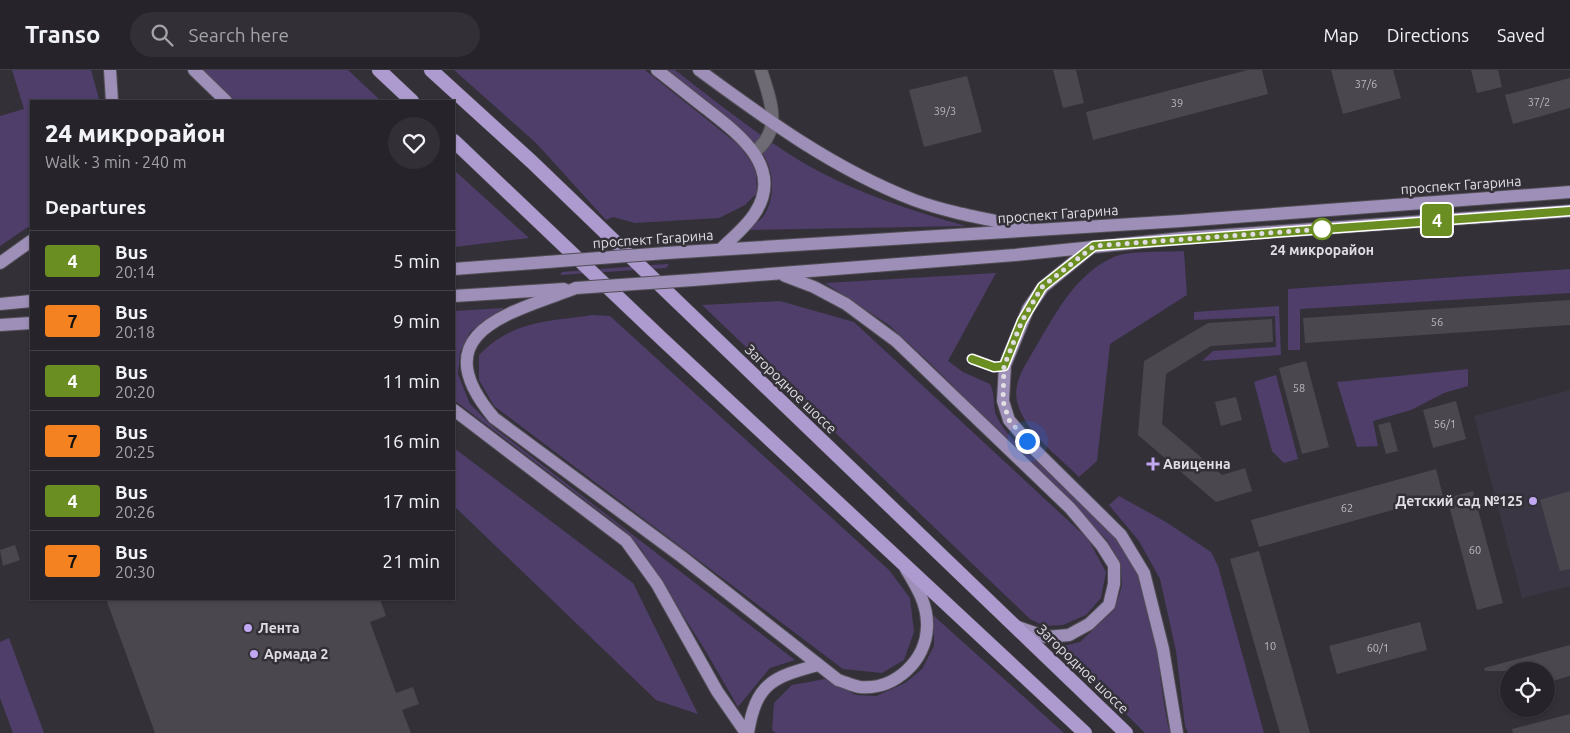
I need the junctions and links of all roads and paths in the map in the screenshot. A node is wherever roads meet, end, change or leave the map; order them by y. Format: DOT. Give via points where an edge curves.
graph roads {
  1 [pos="110,70"];
  2 [pos="194,70"];
  3 [pos="379,70"];
  4 [pos="431,70"];
  5 [pos="657,70"];
  6 [pos="699,70"];
  7 [pos="761,70"];
  8 [pos="112,100"];
  9 [pos="225,100"];
  10 [pos="411,100"];
  11 [pos="773,125"];
  12 [pos="455,142"];
  13 [pos="754,152"];
  14 [pos="1570,192"];
  15 [pos="1570,211"];
  16 [pos="1039,230"];
  17 [pos="30,242"];
  18 [pos="1094,246"];
  19 [pos="721,249"];
  20 [pos="0,263"];
  21 [pos="455,269"];
  22 [pos="780,274"];
  23 [pos="576,288"];
  24 [pos="455,296"];
  25 [pos="30,301"];
  26 [pos="0,304"];
  27 [pos="30,323"];
  28 [pos="0,325"];
  29 [pos="455,411"];
  30 [pos="904,565"];
  31 [pos="1014,626"];
  32 [pos="818,665"];
  33 [pos="747,733"];
  34 [pos="1086,733"];
  35 [pos="1126,733"];
  36 [pos="1177,733"];
  1 -- 8 [label="main road"];
  2 -- 9 [label="main road"];
  3 -- 10 [label="highway"];
  4 -- 31 [label="highway, Загородное шоссе"];
  5 -- 13 [label="main road" via="736,132"];
  6 -- 11 [label="main road"];
  7 -- 11 [label="street"];
  11 -- 13 [label="street" via="766,143"];
  11 -- 16 [label="main road" via="839,166 914,200"];
  12 -- 30 [label="highway"];
  13 -- 19 [label="main road" via="765,179 763,195 755,213"];
  14 -- 16 [label="main road, проспект Гагарина"];
  15 -- 18 [label="main road"];
  16 -- 19 [label="main road, проспект Гагарина"];
  17 -- 20 [label="main road"];
  18 -- 22 [label="main road"];
  18 -- 36 [label="main road" via="1042,287 1028,310 1004,366 1003,401 1009,420 1121,535 1144,572 1163,649"];
  19 -- 21 [label="main road, проспект Гагарина, bridge"];
  22 -- 23 [label="main road, bridge"];
  22 -- 31 [label="main road" via="846,304 896,341 1070,508 1102,546 1114,565 1114,584 1109,605 1089,624 1068,635 1046,637"];
  23 -- 24 [label="main road"];
  23 -- 32 [label="main road" via="508,314 472,339 467,352 470,383 483,406 494,418 682,557"];
  25 -- 26 [label="main road"];
  27 -- 28 [label="main road"];
  29 -- 33 [label="main road" via="626,541 661,591 717,691"];
  30 -- 32 [label="main road" via="923,598 927,627 921,653 908,672 885,684 860,687 838,680"];
  30 -- 34 [label="highway"];
  31 -- 35 [label="highway, Загородное шоссе"];
  32 -- 33 [label="main road" via="783,674 763,689"];
}
